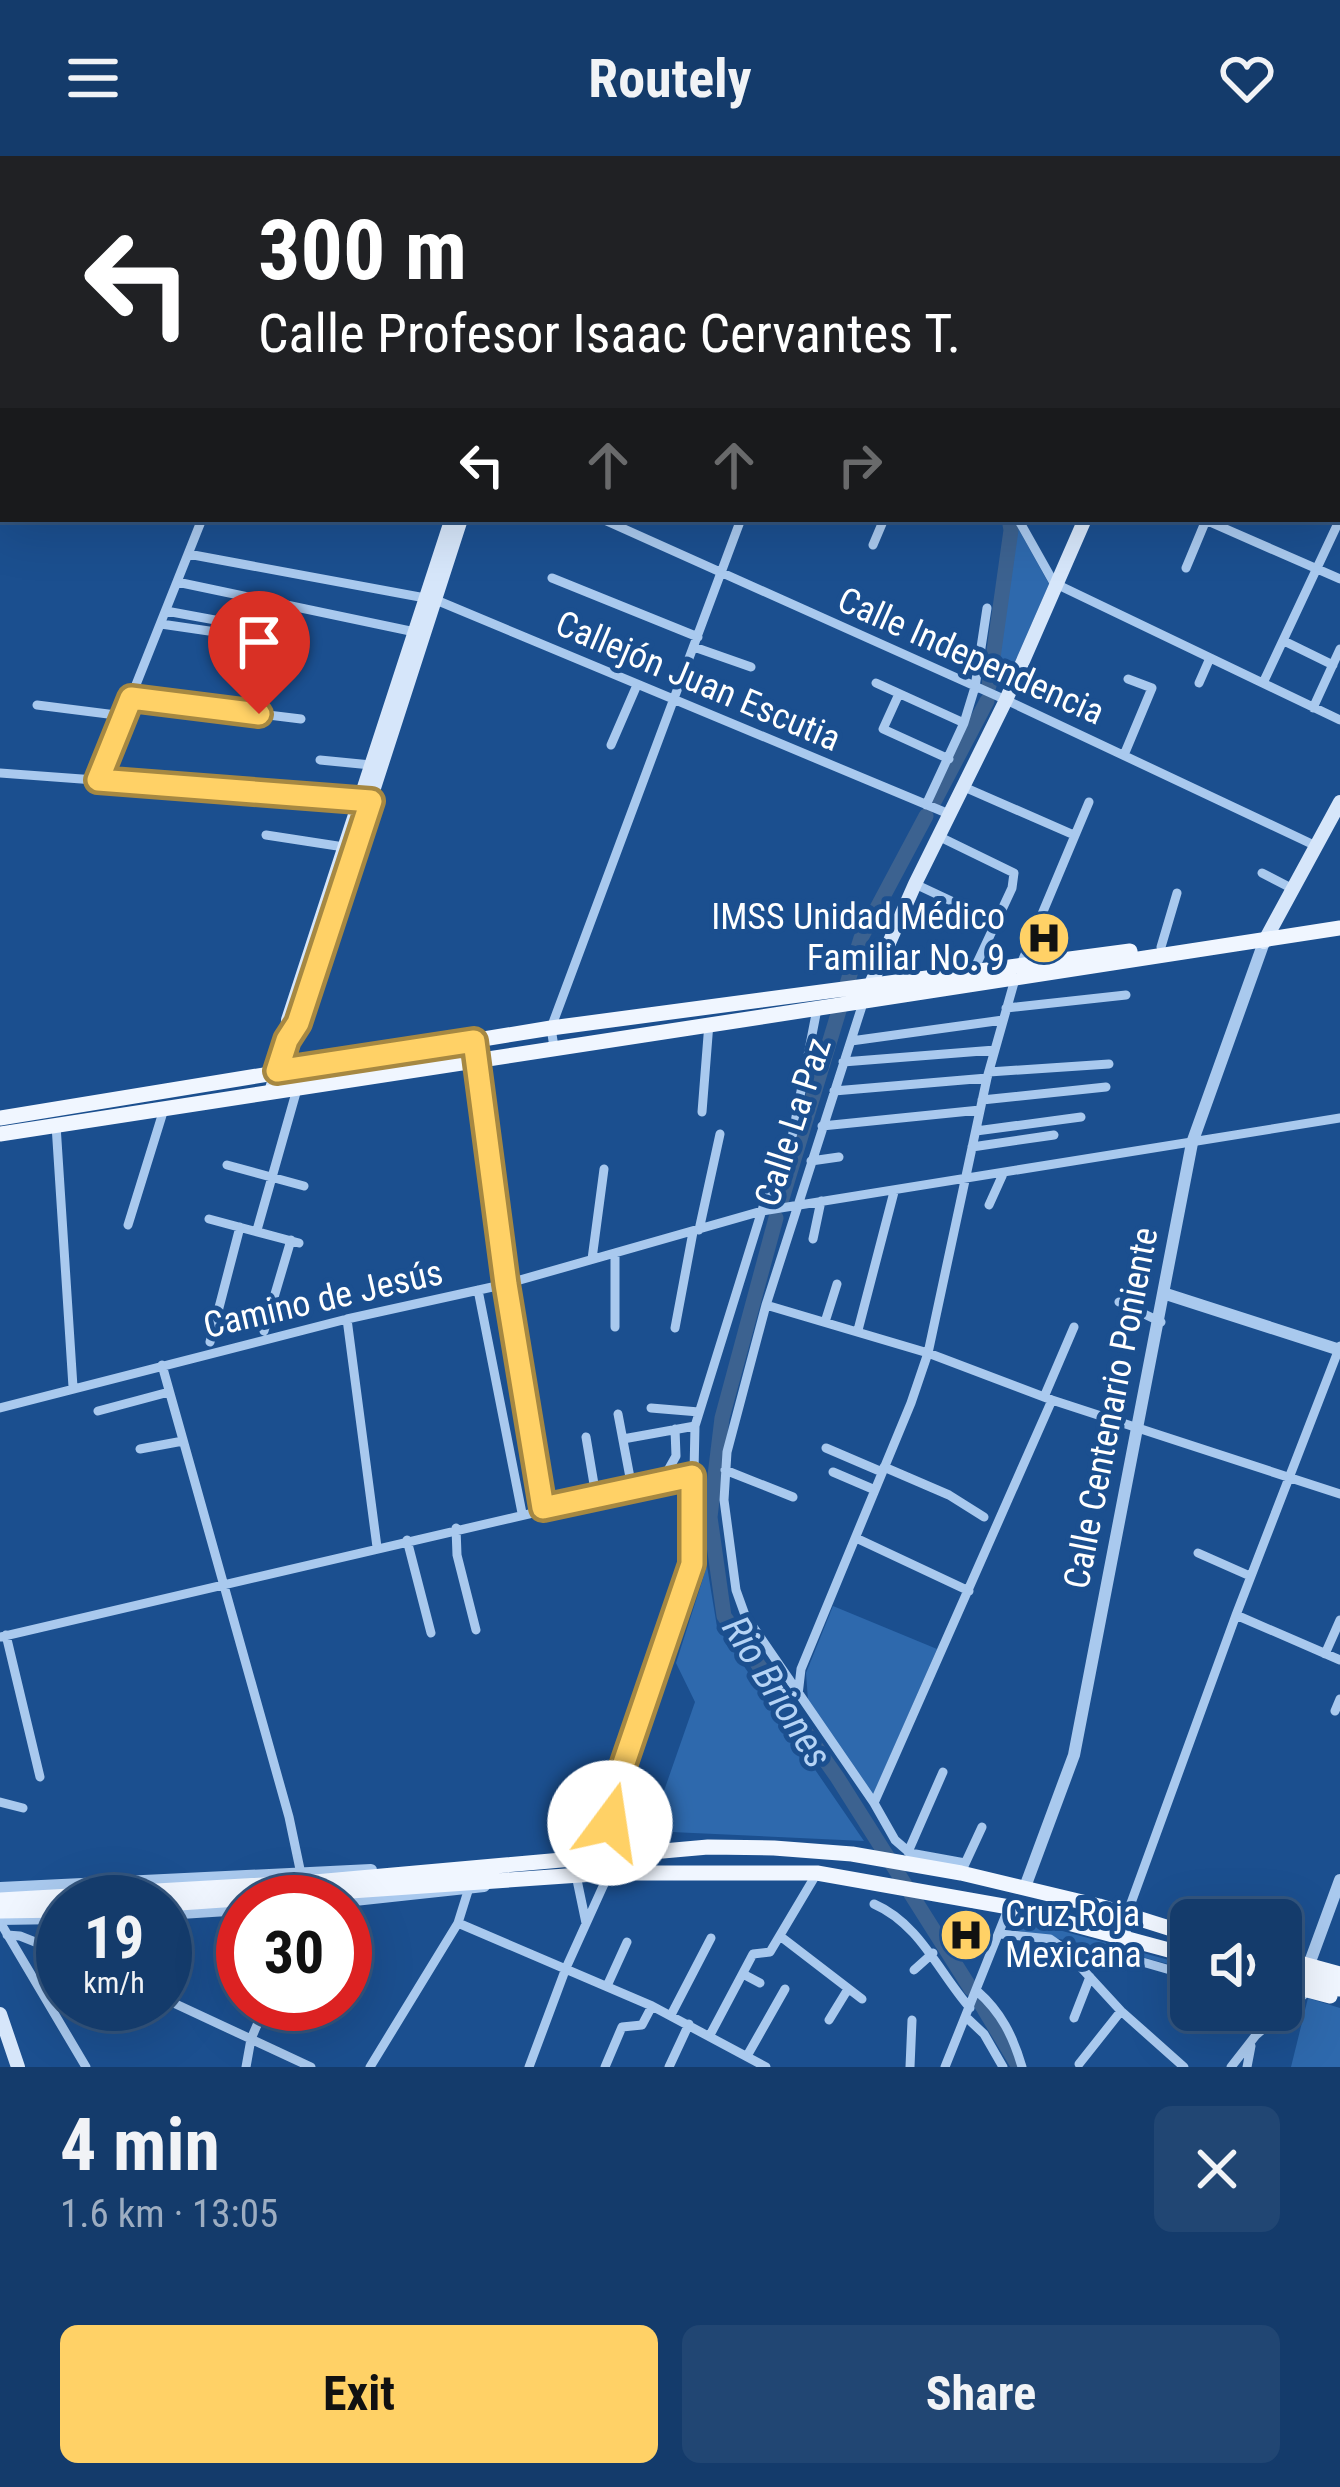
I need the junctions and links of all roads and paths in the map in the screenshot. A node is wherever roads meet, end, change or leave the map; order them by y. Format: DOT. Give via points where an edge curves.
graph roads {
  1 [pos="201,522"];
  2 [pos="450,522"];
  3 [pos="460,522"];
  4 [pos="609,522"];
  5 [pos="640,522"];
  6 [pos="740,522"];
  7 [pos="883,522"];
  8 [pos="1020,522"];
  9 [pos="1084,522"];
  10 [pos="1203,522"];
  11 [pos="1209,522"];
  12 [pos="1338,522"];
  13 [pos="635,534"];
  14 [pos="874,545"];
  15 [pos="188,554"];
  16 [pos="1186,568"];
  17 [pos="1315,568"];
  18 [pos="722,573"];
  19 [pos="552,578"];
  20 [pos="1340,580"];
  21 [pos="177,582"];
  22 [pos="1054,583"];
  23 [pos="430,599"];
  24 [pos="987,608"];
  25 [pos="166,611"];
  26 [pos="161,624"];
  27 [pos="209,631"];
  28 [pos="275,631"];
  29 [pos="415,632"];
  30 [pos="1284,641"];
  31 [pos="696,642"];
  32 [pos="1340,649"];
  33 [pos="1210,658"];
  34 [pos="1333,665"];
  35 [pos="751,667"];
  36 [pos="1128,679"];
  37 [pos="1199,682"];
  38 [pos="876,683"];
  39 [pos="1263,683"];
  40 [pos="637,685"];
  41 [pos="975,687"];
  42 [pos="898,696"];
  43 [pos="131,698"];
  44 [pos="674,700"];
  45 [pos="1006,700"];
  46 [pos="38,705"];
  47 [pos="1313,708"];
  48 [pos="124,716"];
  49 [pos="302,719"];
  50 [pos="1340,720"];
  51 [pos="964,723"];
  52 [pos="611,745"];
  53 [pos="1124,755"];
  54 [pos="949,759"];
  55 [pos="320,760"];
  56 [pos="371,764"];
  57 [pos="0,773"];
  58 [pos="98,780"];
  59 [pos="964,787"];
  60 [pos="366,800"];
  61 [pos="1089,802"];
  62 [pos="1340,802"];
  63 [pos="926,805"];
  64 [pos="950,814"];
  65 [pos="266,835"];
  66 [pos="938,836"];
  67 [pos="1074,836"];
  68 [pos="1316,846"];
  69 [pos="344,847"];
  70 [pos="1262,873"];
  71 [pos="915,884"];
  72 [pos="1292,890"];
  73 [pos="1177,893"];
  74 [pos="996,922"];
  75 [pos="1340,928"];
  76 [pos="1267,937"];
  77 [pos="1161,947"];
  78 [pos="1017,973"];
  79 [pos="972,974"];
  80 [pos="1126,995"];
  81 [pos="858,997"];
  82 [pos="825,1003"];
  83 [pos="1005,1014"];
  84 [pos="709,1022"];
  85 [pos="551,1028"];
  86 [pos="287,1040"];
  87 [pos="474,1041"];
  88 [pos="851,1041"];
  89 [pos="554,1047"];
  90 [pos="995,1050"];
  91 [pos="477,1059"];
  92 [pos="843,1062"];
  93 [pos="1109,1064"];
  94 [pos="303,1067"];
  95 [pos="277,1071"];
  96 [pos="988,1075"];
  97 [pos="1106,1087"];
  98 [pos="298,1088"];
  99 [pos="834,1091"];
  100 [pos="271,1092"];
  101 [pos="981,1105"];
  102 [pos="164,1109"];
  103 [pos="702,1112"];
  104 [pos="1082,1117"];
  105 [pos="0,1118"];
  106 [pos="1340,1118"];
  107 [pos="56,1125"];
  108 [pos="822,1126"];
  109 [pos="976,1131"];
  110 [pos="0,1134"];
  111 [pos="720,1134"];
  112 [pos="1054,1135"];
  113 [pos="1192,1143"];
  114 [pos="972,1147"];
  115 [pos="838,1157"];
  116 [pos="811,1161"];
  117 [pos="227,1165"];
  118 [pos="604,1169"];
  119 [pos="1003,1174"];
  120 [pos="271,1177"];
  121 [pos="964,1180"];
  122 [pos="304,1186"];
  123 [pos="895,1192"];
  124 [pos="821,1201"];
  125 [pos="797,1204"];
  126 [pos="989,1205"];
  127 [pos="762,1211"];
  128 [pos="209,1219"];
  129 [pos="128,1225"];
  130 [pos="240,1227"];
  131 [pos="257,1230"];
  132 [pos="696,1231"];
  133 [pos="814,1239"];
  134 [pos="615,1252"];
  135 [pos="592,1259"];
  136 [pos="506,1284"];
  137 [pos="837,1284"];
  138 [pos="478,1290"];
  139 [pos="1166,1294"];
  140 [pos="1119,1303"];
  141 [pos="766,1305"];
  142 [pos="347,1319"];
  143 [pos="825,1322"];
  144 [pos="1161,1322"];
  145 [pos="615,1327"];
  146 [pos="1074,1327"];
  147 [pos="675,1328"];
  148 [pos="264,1330"];
  149 [pos="858,1330"];
  150 [pos="210,1342"];
  151 [pos="1340,1348"];
  152 [pos="928,1353"];
  153 [pos="162,1365"];
  154 [pos="73,1388"];
  155 [pos="170,1392"];
  156 [pos="1048,1398"];
  157 [pos="0,1408"];
  158 [pos="650,1408"];
  159 [pos="98,1411"];
  160 [pos="699,1412"];
  161 [pos="618,1414"];
  162 [pos="695,1426"];
  163 [pos="1140,1428"];
  164 [pos="675,1430"];
  165 [pos="623,1438"];
  166 [pos="183,1441"];
  167 [pos="826,1448"];
  168 [pos="140,1449"];
  169 [pos="571,1449"];
  170 [pos="883,1469"];
  171 [pos="725,1470"];
  172 [pos="833,1472"];
  173 [pos="692,1476"];
  174 [pos="1288,1476"];
  175 [pos="662,1481"];
  176 [pos="632,1488"];
  177 [pos="875,1490"];
  178 [pos="1340,1494"];
  179 [pos="596,1496"];
  180 [pos="793,1497"];
  181 [pos="543,1508"];
  182 [pos="521,1513"];
  183 [pos="984,1516"];
  184 [pos="456,1528"];
  185 [pos="856,1538"];
  186 [pos="407,1540"];
  187 [pos="377,1547"];
  188 [pos="1198,1553"];
  189 [pos="1250,1576"];
  190 [pos="224,1584"];
  191 [pos="969,1591"];
  192 [pos="1236,1615"];
  193 [pos="1340,1620"];
  194 [pos="476,1630"];
  195 [pos="431,1633"];
  196 [pos="3,1636"];
  197 [pos="1325,1654"];
  198 [pos="1340,1660"];
  199 [pos="798,1695"];
  200 [pos="1340,1699"];
  201 [pos="1335,1711"];
  202 [pos="943,1772"];
  203 [pos="40,1777"];
  204 [pos="0,1802"];
  205 [pos="874,1803"];
  206 [pos="23,1808"];
  207 [pos="982,1827"];
  208 [pos="634,1852"];
  209 [pos="907,1857"];
  210 [pos="963,1868"];
  211 [pos="609,1873"];
  212 [pos="302,1874"];
  213 [pos="496,1874"];
  214 [pos="817,1874"];
  215 [pos="576,1875"];
  216 [pos="419,1880"];
  217 [pos="1340,1880"];
  218 [pos="1025,1886"];
  219 [pos="0,1888"];
  220 [pos="468,1891"];
  221 [pos="372,1899"];
  222 [pos="0,1900"];
  223 [pos="192,1901"];
  224 [pos="874,1904"];
  225 [pos="1099,1906"];
  226 [pos="1009,1907"];
  227 [pos="1127,1914"];
  228 [pos="36,1915"];
  229 [pos="0,1917"];
  230 [pos="1145,1920"];
  231 [pos="586,1922"];
  232 [pos="458,1923"];
  233 [pos="1170,1928"];
  234 [pos="1090,1929"];
  235 [pos="1000,1934"];
  236 [pos="7,1935"];
  237 [pos="780,1936"];
  238 [pos="711,1938"];
  239 [pos="1132,1940"];
  240 [pos="36,1942"];
  241 [pos="627,1942"];
  242 [pos="1063,1948"];
  243 [pos="1170,1951"];
  244 [pos="933,1953"];
  245 [pos="566,1967"];
  246 [pos="914,1970"];
  247 [pos="1170,1970"];
  248 [pos="743,1974"];
  249 [pos="1302,1975"];
  250 [pos="1302,1975"];
  251 [pos="1090,1977"];
  252 [pos="1308,1977"];
  253 [pos="1340,1982"];
  254 [pos="760,1983"];
  255 [pos="607,1986"];
  256 [pos="848,1988"];
  257 [pos="785,1989"];
  258 [pos="977,1990"];
  259 [pos="862,1999"];
  260 [pos="1340,1999"];
  261 [pos="652,2006"];
  262 [pos="192,2012"];
  263 [pos="968,2012"];
  264 [pos="1121,2012"];
  265 [pos="0,2014"];
  266 [pos="671,2015"];
  267 [pos="1074,2018"];
  268 [pos="829,2020"];
  269 [pos="912,2020"];
  270 [pos="688,2024"];
  271 [pos="254,2031"];
  272 [pos="710,2035"];
  273 [pos="251,2039"];
  274 [pos="1252,2041"];
  275 [pos="747,2056"];
  276 [pos="1079,2064"];
  277 [pos="18,2067"];
  278 [pos="86,2067"];
  279 [pos="246,2067"];
  280 [pos="311,2067"];
  281 [pos="370,2067"];
  282 [pos="530,2067"];
  283 [pos="605,2067"];
  284 [pos="669,2067"];
  285 [pos="766,2067"];
  286 [pos="910,2067"];
  287 [pos="945,2067"];
  288 [pos="1003,2067"];
  289 [pos="1022,2067"];
  290 [pos="1184,2067"];
  291 [pos="1232,2067"];
  292 [pos="1246,2067"];
  1 -- 15 [label="street"];
  2 -- 23 [label="main road"];
  3 -- 23 [label="main road"];
  4 -- 13 [label="street, Calle Independencia"];
  5 -- 13 [label="street"];
  6 -- 18 [label="street"];
  7 -- 14 [label="street"];
  8 -- 22 [label="street"];
  9 -- 22 [label="main road, Calle La Paz"];
  10 -- 16 [label="street"];
  11 -- 17 [label="street"];
  12 -- 17 [label="street"];
  13 -- 18 [label="street, Calle Independencia"];
  15 -- 21 [label="street"];
  15 -- 23 [label="street, Callejón Juan Escutia"];
  17 -- 20 [label="street"];
  17 -- 30 [label="street"];
  18 -- 31 [label="street"];
  18 -- 41 [label="street, Calle Independencia"];
  19 -- 31 [label="street"];
  21 -- 25 [label="street"];
  21 -- 29 [label="street"];
  22 -- 33 [label="street"];
  22 -- 45 [label="main road, Calle La Paz"];
  23 -- 29 [label="main road"];
  23 -- 40 [label="street, Callejón Juan Escutia"];
  23 -- 60 [label="main road"];
  24 -- 41 [label="street"];
  25 -- 26 [label="street"];
  25 -- 28 [label="street"];
  26 -- 27 [label="street"];
  26 -- 43 [label="street"];
  29 -- 56 [label="main road"];
  30 -- 34 [label="street"];
  30 -- 39 [label="street"];
  31 -- 35 [label="street"];
  31 -- 44 [label="street"];
  32 -- 34 [label="street"];
  33 -- 37 [label="street"];
  33 -- 39 [label="street"];
  34 -- 47 [label="street"];
  36 -- 53 [label="street" via="1152,688"];
  38 -- 42 [label="street"];
  39 -- 47 [label="street"];
  40 -- 44 [label="street, Callejón Juan Escutia"];
  40 -- 52 [label="street"];
  41 -- 45 [label="street, Calle Independencia"];
  41 -- 51 [label="street"];
  42 -- 51 [label="street"];
  42 -- 54 [label="street" via="883,729"];
  43 -- 48 [label="street"];
  43 -- 49 [label="street"];
  44 -- 63 [label="street, Callejón Juan Escutia"];
  44 -- 85 [label="street"];
  45 -- 53 [label="street, Calle Independencia"];
  45 -- 59 [label="main road, Calle La Paz"];
  46 -- 48 [label="street"];
  47 -- 50 [label="street"];
  48 -- 58 [label="street"];
  51 -- 54 [label="street"];
  53 -- 68 [label="street, Calle Independencia"];
  54 -- 63 [label="street"];
  55 -- 56 [label="street"];
  56 -- 60 [label="main road"];
  57 -- 58 [label="street"];
  58 -- 60 [label="street"];
  59 -- 64 [label="main road, Calle La Paz"];
  59 -- 67 [label="street"];
  60 -- 69 [label="main road"];
  60 -- 86 [label="main road"];
  61 -- 67 [label="street"];
  62 -- 68 [label="main road"];
  63 -- 64 [label="street, Callejón Juan Escutia"];
  64 -- 66 [label="main road, Calle La Paz"];
  65 -- 69 [label="street"];
  66 -- 71 [label="main road, Calle La Paz"];
  66 -- 74 [label="street" via="1014,873"];
  67 -- 78 [label="street"];
  68 -- 72 [label="main road"];
  69 -- 86 [label="main road"];
  70 -- 72 [label="street"];
  71 -- 74 [label="street"];
  71 -- 81 [label="main road, Calle La Paz"];
  72 -- 76 [label="main road"];
  73 -- 77 [label="street"];
  74 -- 79 [label="street"];
  75 -- 76 [label="main road"];
  76 -- 77 [label="main road"];
  76 -- 78 [label="main road"];
  76 -- 113 [label="street, Calle Centenario Poniente"];
  77 -- 78 [label="main road"];
  78 -- 79 [label="main road"];
  78 -- 81 [label="main road"];
  78 -- 83 [label="street"];
  79 -- 81 [label="main road"];
  80 -- 83 [label="street"];
  81 -- 82 [label="main road"];
  81 -- 88 [label="street, Calle La Paz"];
  82 -- 84 [label="main road"];
  82 -- 85 [label="main road"];
  82 -- 127 [label="street" via="788,1158"];
  83 -- 88 [label="street"];
  83 -- 90 [label="street"];
  84 -- 89 [label="main road"];
  84 -- 103 [label="street"];
  85 -- 87 [label="main road"];
  85 -- 89 [label="street"];
  86 -- 95 [label="main road"];
  87 -- 91 [label="street"];
  87 -- 94 [label="main road"];
  88 -- 92 [label="street, Calle La Paz"];
  89 -- 91 [label="main road"];
  90 -- 92 [label="street"];
  90 -- 96 [label="street"];
  91 -- 98 [label="main road"];
  91 -- 136 [label="street"];
  92 -- 99 [label="street, Calle La Paz"];
  93 -- 96 [label="street"];
  94 -- 95 [label="main road"];
  94 -- 98 [label="street"];
  95 -- 100 [label="main road"];
  95 -- 105 [label="main road"];
  96 -- 99 [label="street"];
  96 -- 101 [label="street"];
  97 -- 101 [label="street"];
  98 -- 100 [label="main road"];
  98 -- 120 [label="street"];
  99 -- 108 [label="street, Calle La Paz"];
  100 -- 102 [label="main road"];
  101 -- 108 [label="street"];
  101 -- 109 [label="street"];
  102 -- 107 [label="main road"];
  102 -- 129 [label="street"];
  104 -- 109 [label="street"];
  106 -- 113 [label="street, Camino de Jesús"];
  107 -- 110 [label="main road"];
  107 -- 154 [label="street"];
  108 -- 116 [label="street, Calle La Paz"];
  109 -- 114 [label="street"];
  111 -- 132 [label="street"];
  112 -- 114 [label="street"];
  113 -- 119 [label="street, Camino de Jesús"];
  113 -- 139 [label="street, Calle Centenario Poniente"];
  114 -- 121 [label="street"];
  115 -- 116 [label="street"];
  116 -- 125 [label="street, Calle La Paz"];
  117 -- 120 [label="street"];
  118 -- 135 [label="street"];
  119 -- 121 [label="street, Camino de Jesús"];
  119 -- 126 [label="street"];
  120 -- 122 [label="street"];
  120 -- 131 [label="street"];
  121 -- 123 [label="street, Camino de Jesús"];
  121 -- 152 [label="street"];
  123 -- 124 [label="street, Camino de Jesús"];
  123 -- 149 [label="street"];
  124 -- 125 [label="street, Camino de Jesús"];
  124 -- 133 [label="street"];
  125 -- 127 [label="street, Camino de Jesús"];
  125 -- 141 [label="street, Calle La Paz"];
  127 -- 132 [label="street, Camino de Jesús"];
  127 -- 160 [label="street"];
  128 -- 130 [label="street"];
  130 -- 131 [label="street"];
  130 -- 150 [label="street"];
  131 -- 148 [label="street" via="295,1242"];
  132 -- 134 [label="street, Camino de Jesús"];
  132 -- 147 [label="street"];
  134 -- 135 [label="street, Camino de Jesús"];
  134 -- 145 [label="street"];
  135 -- 136 [label="street, Camino de Jesús"];
  136 -- 138 [label="street, Camino de Jesús"];
  136 -- 181 [label="street"];
  137 -- 143 [label="street"];
  138 -- 142 [label="street, Camino de Jesús"];
  138 -- 182 [label="street"];
  139 -- 144 [label="street, Calle Centenario Poniente"];
  139 -- 151 [label="street"];
  140 -- 144 [label="street"];
  141 -- 143 [label="street"];
  141 -- 171 [label="street, Calle La Paz"];
  142 -- 153 [label="street, Camino de Jesús"];
  142 -- 187 [label="street"];
  143 -- 149 [label="street"];
  144 -- 163 [label="street, Calle Centenario Poniente"];
  146 -- 156 [label="street"];
  149 -- 152 [label="street"];
  151 -- 174 [label="street"];
  152 -- 156 [label="street"];
  152 -- 170 [label="street"];
  153 -- 154 [label="street, Camino de Jesús"];
  153 -- 155 [label="street"];
  154 -- 157 [label="street, Camino de Jesús"];
  155 -- 159 [label="street"];
  155 -- 166 [label="street"];
  156 -- 163 [label="street"];
  156 -- 191 [label="street"];
  158 -- 160 [label="street"];
  160 -- 162 [label="street"];
  161 -- 165 [label="street"];
  162 -- 164 [label="street"];
  162 -- 173 [label="street"];
  163 -- 174 [label="street"];
  163 -- 218 [label="street, Calle Centenario Poniente" via="1074,1755"];
  164 -- 165 [label="street"];
  164 -- 175 [label="street" via="676,1456"];
  165 -- 176 [label="street"];
  166 -- 168 [label="street"];
  166 -- 190 [label="street"];
  167 -- 170 [label="street"];
  169 -- 179 [label="street" via="587,1442"];
  170 -- 177 [label="street"];
  170 -- 183 [label="street"];
  171 -- 180 [label="street"];
  171 -- 199 [label="street, Calle La Paz" via="736,1590"];
  172 -- 177 [label="street"];
  173 -- 175 [label="street"];
  173 -- 208 [label="street" via="692,1564 610,1804 610,1823"];
  174 -- 178 [label="street"];
  174 -- 189 [label="street"];
  175 -- 176 [label="street"];
  176 -- 179 [label="street"];
  177 -- 185 [label="street"];
  179 -- 181 [label="street"];
  181 -- 182 [label="street"];
  182 -- 184 [label="street"];
  184 -- 186 [label="street"];
  184 -- 194 [label="street"];
  185 -- 191 [label="street"];
  185 -- 199 [label="street" via="801,1669"];
  186 -- 187 [label="street"];
  186 -- 195 [label="street"];
  187 -- 190 [label="street"];
  188 -- 189 [label="street"];
  189 -- 192 [label="street"];
  190 -- 196 [label="street"];
  190 -- 212 [label="street"];
  191 -- 205 [label="street"];
  192 -- 197 [label="street"];
  192 -- 227 [label="street"];
  193 -- 197 [label="street"];
  196 -- 203 [label="street"];
  197 -- 198 [label="street"];
  199 -- 205 [label="street, Calle La Paz"];
  200 -- 201 [label="street"];
  202 -- 209 [label="street"];
  204 -- 206 [label="street"];
  205 -- 209 [label="street, Calle La Paz"];
  207 -- 210 [label="street"];
  208 -- 209 [label="main road" via="774,1848"];
  208 -- 213 [label="main road"];
  209 -- 210 [label="main road"];
  210 -- 218 [label="main road"];
  211 -- 214 [label="main road"];
  211 -- 215 [label="main road"];
  211 -- 231 [label="street"];
  212 -- 213 [label="street"];
  212 -- 219 [label="street"];
  213 -- 215 [label="main road"];
  213 -- 216 [label="main road"];
  213 -- 220 [label="street"];
  214 -- 226 [label="main road"];
  214 -- 237 [label="street"];
  215 -- 231 [label="street"];
  216 -- 222 [label="main road"];
  216 -- 223 [label="main road"];
  217 -- 252 [label="street"];
  218 -- 225 [label="main road"];
  220 -- 221 [label="street"];
  220 -- 232 [label="street"];
  224 -- 244 [label="street"];
  225 -- 227 [label="main road"];
  225 -- 234 [label="main road" via="1105,1922"];
  226 -- 234 [label="main road"];
  226 -- 235 [label="street"];
  227 -- 230 [label="main road"];
  227 -- 239 [label="street"];
  228 -- 229 [label="main road"];
  229 -- 236 [label="street"];
  230 -- 233 [label="main road"];
  230 -- 239 [label="main road"];
  231 -- 245 [label="street"];
  232 -- 245 [label="street"];
  232 -- 281 [label="street"];
  234 -- 239 [label="main road"];
  235 -- 242 [label="street" via="1051,1939"];
  235 -- 258 [label="street"];
  236 -- 240 [label="street"];
  236 -- 278 [label="street"];
  237 -- 248 [label="street" via="768,1954 753,1954"];
  237 -- 256 [label="street"];
  238 -- 266 [label="street"];
  239 -- 243 [label="main road"];
  241 -- 255 [label="street"];
  242 -- 247 [label="street"];
  242 -- 251 [label="street"];
  244 -- 246 [label="street"];
  244 -- 263 [label="street"];
  245 -- 255 [label="street"];
  245 -- 282 [label="street"];
  248 -- 254 [label="street"];
  248 -- 272 [label="street"];
  249 -- 252 [label="main road"];
  250 -- 252 [label="main road"];
  251 -- 264 [label="street"];
  251 -- 267 [label="street"];
  252 -- 253 [label="main road"];
  252 -- 260 [label="main road"];
  252 -- 274 [label="street"];
  255 -- 261 [label="street"];
  256 -- 259 [label="street"];
  256 -- 268 [label="street"];
  257 -- 275 [label="street"];
  258 -- 263 [label="street"];
  258 -- 289 [label="street" via="1009,2030"];
  261 -- 266 [label="street"];
  261 -- 283 [label="street" via="642,2025 622,2027"];
  262 -- 273 [label="street"];
  263 -- 287 [label="street"];
  263 -- 288 [label="street"];
  264 -- 276 [label="street"];
  264 -- 290 [label="street"];
  265 -- 277 [label="main road"];
  266 -- 270 [label="street"];
  269 -- 286 [label="street"];
  270 -- 272 [label="street"];
  270 -- 284 [label="street"];
  271 -- 273 [label="street"];
  272 -- 275 [label="street"];
  273 -- 279 [label="street"];
  273 -- 280 [label="street"];
  274 -- 291 [label="street"];
  274 -- 292 [label="street"];
  275 -- 285 [label="street"];
}
